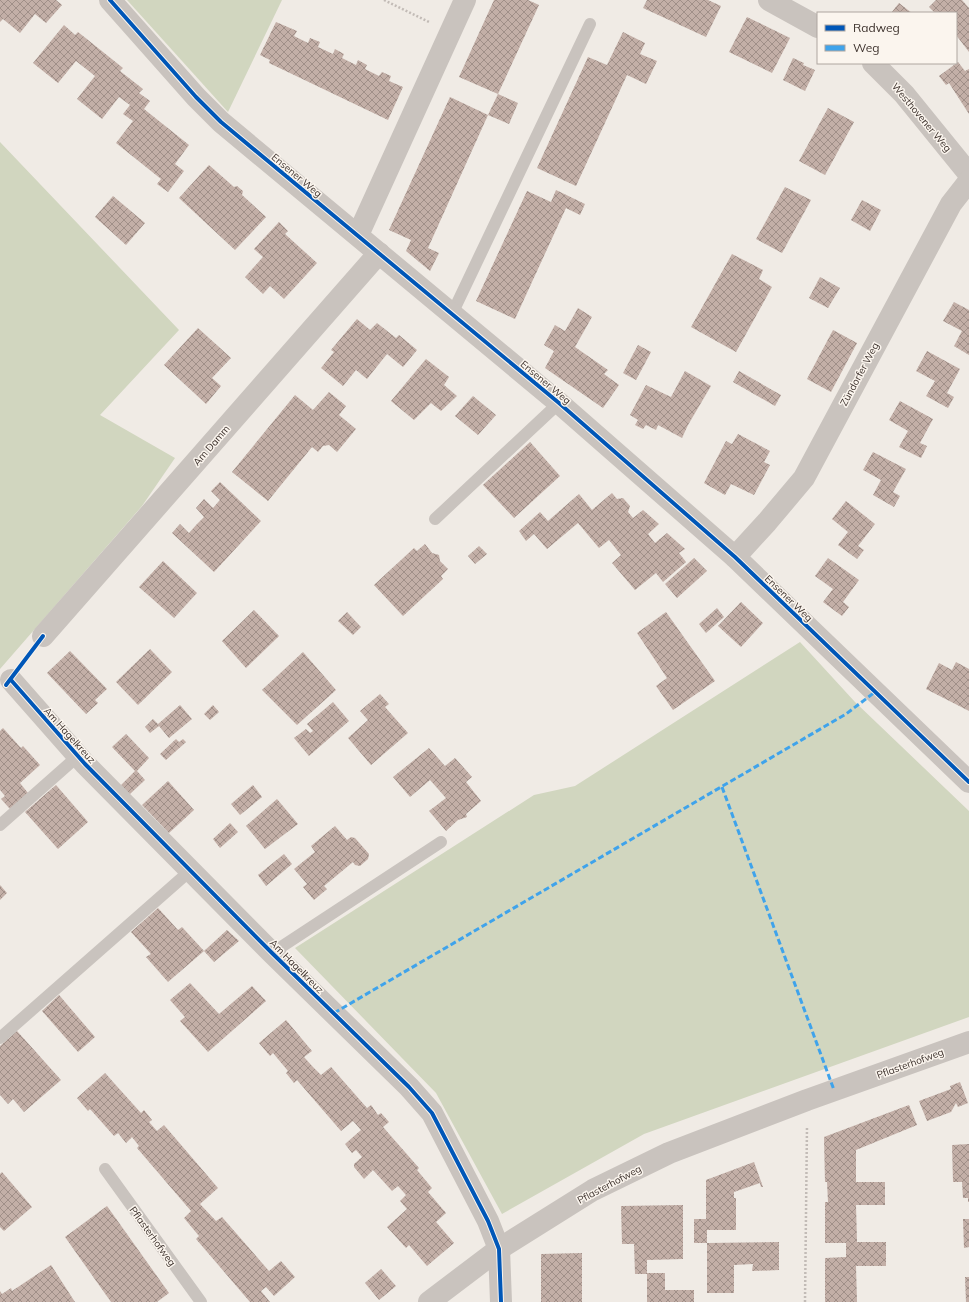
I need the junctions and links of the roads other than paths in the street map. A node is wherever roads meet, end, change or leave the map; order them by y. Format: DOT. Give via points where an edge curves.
graph roads {
  1 [pos="110,0"];
  2 [pos="465,0"];
  3 [pos="769,0"];
  4 [pos="590,24"];
  5 [pos="817,26"];
  6 [pos="874,64"];
  7 [pos="969,174"];
  8 [pos="969,182"];
  9 [pos="358,235"];
  10 [pos="379,253"];
  11 [pos="452,314"];
  12 [pos="559,403"];
  13 [pos="435,519"];
  14 [pos="735,557"];
  15 [pos="43,636"];
  16 [pos="6,685"];
  17 [pos="78,756"];
  18 [pos="969,782"];
  19 [pos="0,825"];
  20 [pos="441,842"];
  21 [pos="191,870"];
  22 [pos="272,953"];
  23 [pos="0,1038"];
  24 [pos="969,1042"];
  25 [pos="105,1169"];
  26 [pos="500,1249"];
  27 [pos="201,1302"];
  28 [pos="429,1302"];
  29 [pos="501,1302"];
  1 -- 9 [label="street, Ensener Weg" via="221,122"];
  2 -- 9 [label="street"];
  3 -- 5 [label="street"];
  4 -- 11 [label="lane"];
  6 -- 7 [label="street, Westhovener Weg" via="904,94"];
  8 -- 14 [label="street, Zündorfer Weg" via="951,204 804,478"];
  9 -- 10 [label="street, Ensener Weg"];
  10 -- 11 [label="street, Ensener Weg"];
  10 -- 15 [label="street, Am Damm"];
  11 -- 12 [label="street, Ensener Weg"];
  12 -- 13 [label="lane"];
  12 -- 14 [label="street, Ensener Weg"];
  14 -- 18 [label="street, Ensener Weg"];
  16 -- 17 [label="street, Am Hagelkreuz"];
  17 -- 19 [label="lane, Am Hagelkreuz"];
  17 -- 21 [label="street, Am Hagelkreuz"];
  20 -- 22 [label="lane"];
  21 -- 22 [label="street, Am Hagelkreuz"];
  21 -- 23 [label="lane"];
  22 -- 26 [label="street, Am Hagelkreuz" via="409,1087 432,1113"];
  24 -- 26 [label="street, Pflasterhofweg" via="807,1100 662,1157 593,1190"];
  25 -- 27 [label="lane, Pflasterhofweg"];
  26 -- 28 [label="street, Pflasterhofweg"];
  26 -- 29 [label="street, Am Hagelkreuz"];
}
